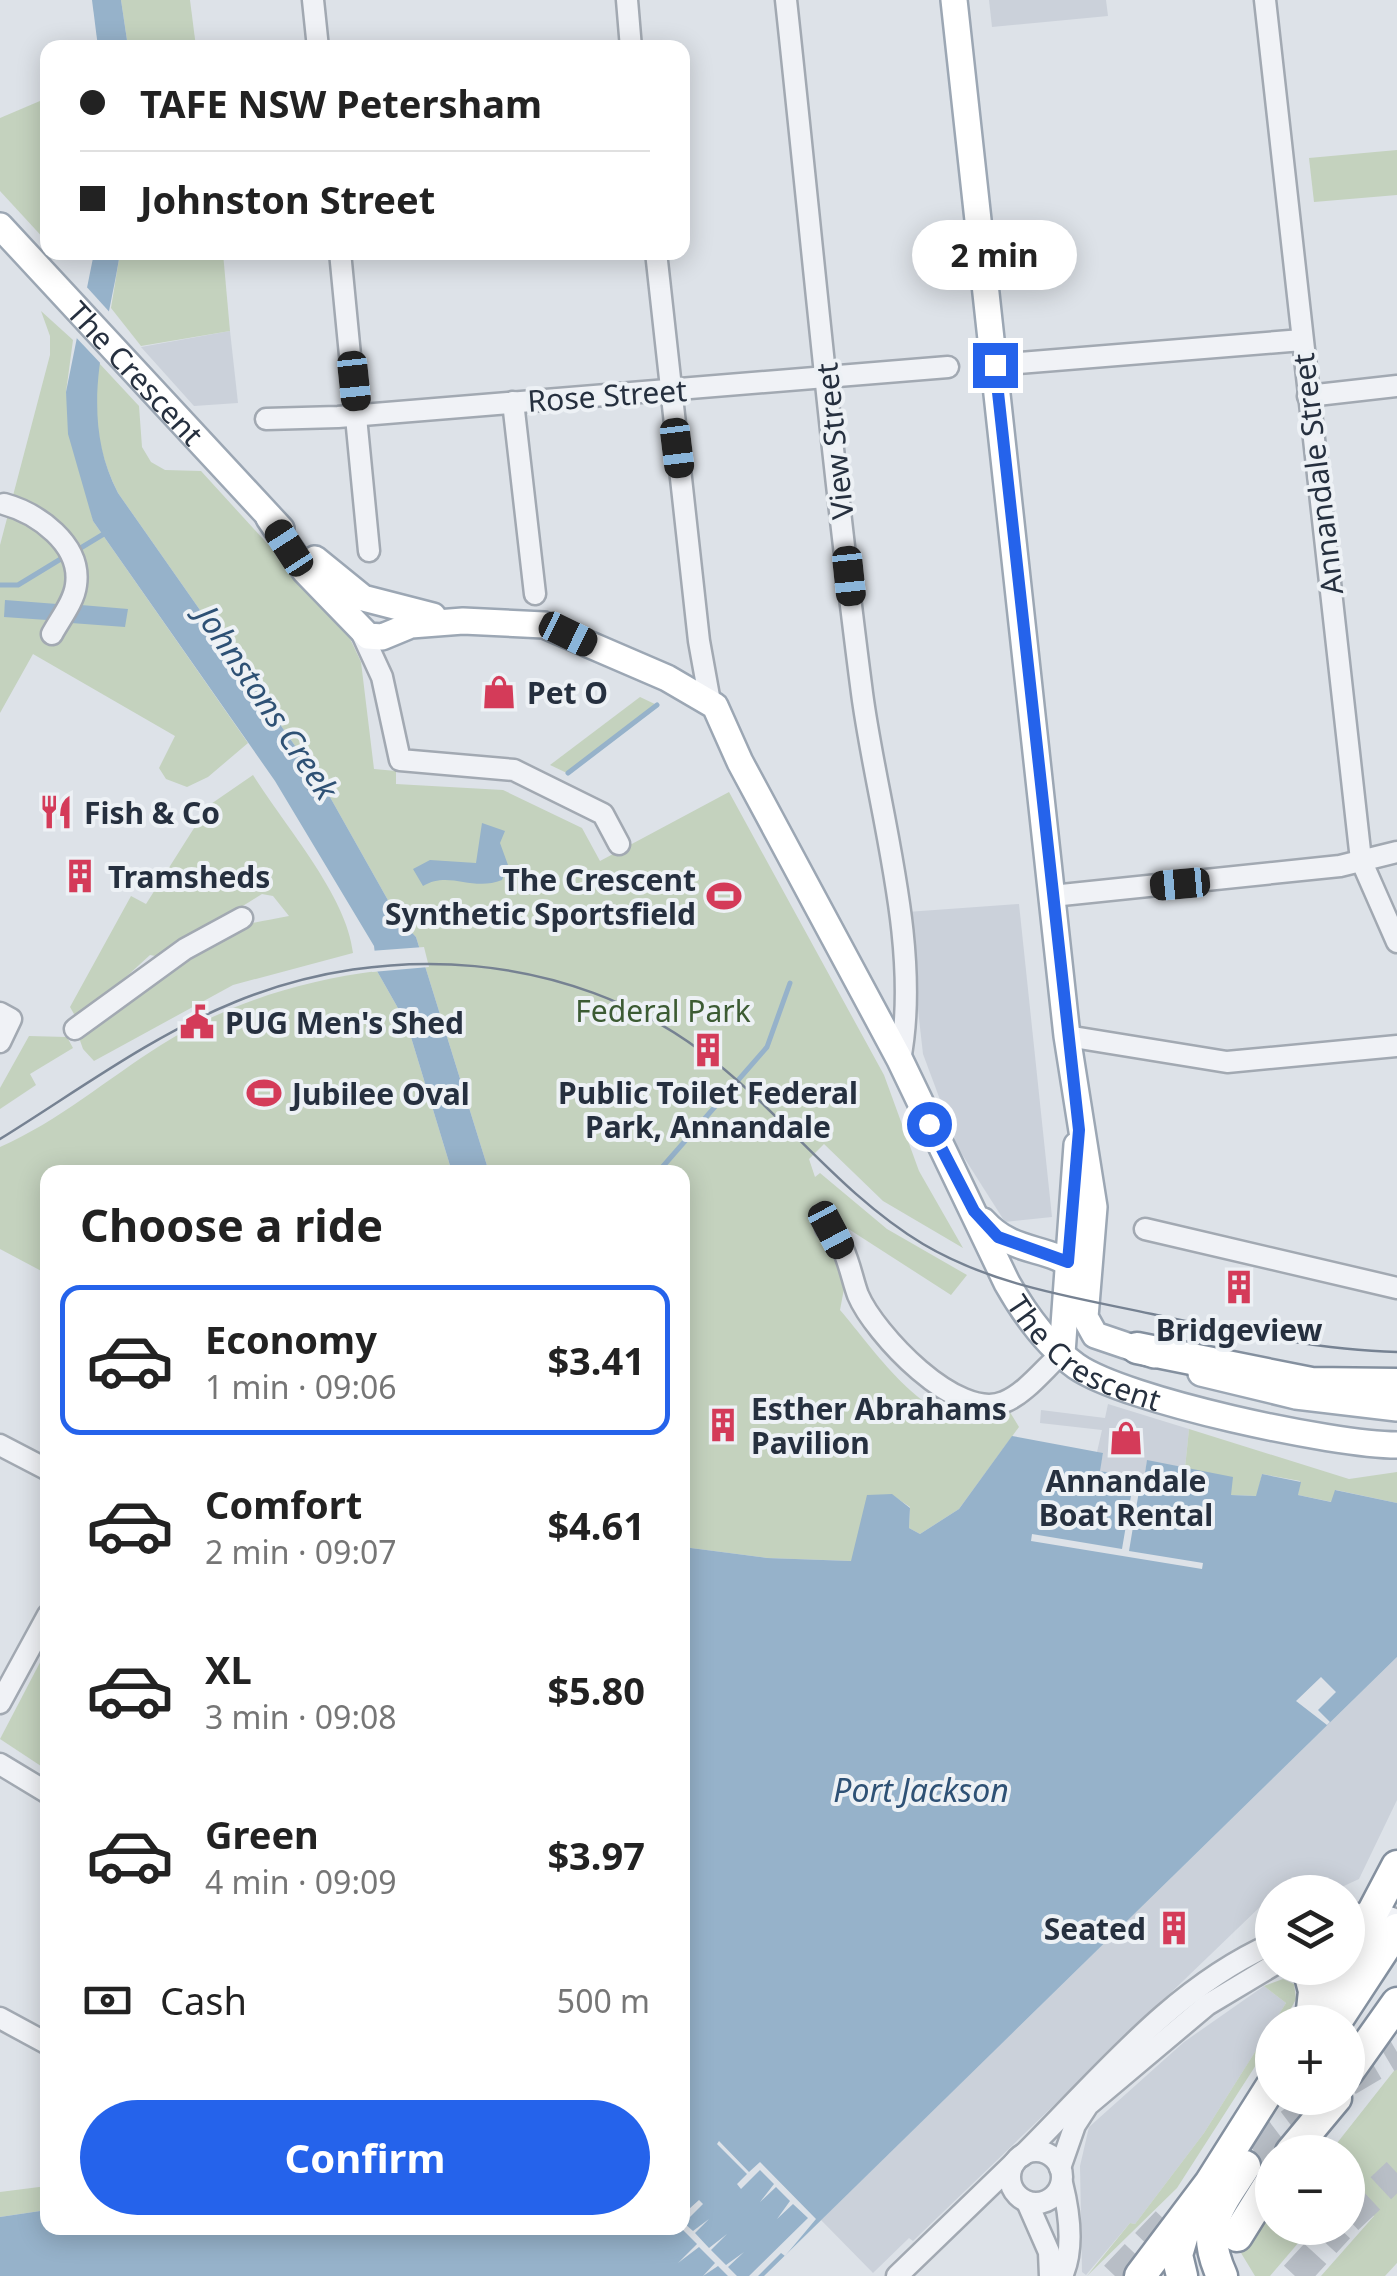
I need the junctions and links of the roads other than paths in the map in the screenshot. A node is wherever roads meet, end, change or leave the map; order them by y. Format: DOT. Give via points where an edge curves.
graph roads {
  1 [pos="313,0"];
  2 [pos="627,0"];
  3 [pos="786,0"];
  4 [pos="954,0"];
  5 [pos="1265,0"];
  6 [pos="317,40"];
  7 [pos="630,40"];
  8 [pos="0,226"];
  9 [pos="341,260"];
  10 [pos="657,260"];
  11 [pos="1302,340"];
  12 [pos="995,365"];
  13 [pos="948,367"];
  14 [pos="827,377"];
  15 [pos="1397,386"];
  16 [pos="670,390"];
  17 [pos="1308,396"];
  18 [pos="513,402"];
  19 [pos="357,415"];
  20 [pos="266,419"];
  21 [pos="1,501"];
  22 [pos="269,518"];
  23 [pos="369,551"];
  24 [pos="535,594"];
  25 [pos="377,601"];
  26 [pos="463,622"];
  27 [pos="358,626"];
  28 [pos="390,632"];
  29 [pos="52,634"];
  30 [pos="699,641"];
  31 [pos="655,675"];
  32 [pos="710,702"];
  33 [pos="390,713"];
  34 [pos="740,762"];
  35 [pos="618,844"];
  36 [pos="1397,852"];
  37 [pos="1361,860"];
  38 [pos="1052,896"];
  39 [pos="242,918"];
  40 [pos="1397,942"];
  41 [pos="6,1016"];
  42 [pos="75,1029"];
  43 [pos="1067,1036"];
  44 [pos="0,1042"];
  45 [pos="1397,1046"];
  46 [pos="900,1060"];
  47 [pos="1079,1130"];
  48 [pos="974,1211"];
  49 [pos="826,1228"];
  50 [pos="1145,1229"];
  51 [pos="1068,1262"];
  52 [pos="1088,1282"];
  53 [pos="1397,1288"];
  54 [pos="1137,1348"];
  55 [pos="1062,1353"];
  56 [pos="1386,1385"];
  57 [pos="1397,1408"];
  58 [pos="0,1445"];
  59 [pos="1397,1445"];
  60 [pos="40,1466"];
  61 [pos="40,1630"];
  62 [pos="0,1703"];
  63 [pos="0,1764"];
  64 [pos="40,1788"];
  65 [pos="1397,1866"];
  66 [pos="1371,1930"];
  67 [pos="1255,1953"];
  68 [pos="1397,1968"];
  69 [pos="1255,1976"];
  70 [pos="1397,2003"];
  71 [pos="1342,2005"];
  72 [pos="1365,2010"];
  73 [pos="0,2018"];
  74 [pos="1397,2032"];
  75 [pos="40,2040"];
  76 [pos="1365,2048"];
  77 [pos="1365,2066"];
  78 [pos="1255,2112"];
  79 [pos="1277,2115"];
  80 [pos="1322,2115"];
  81 [pos="1306,2135"];
  82 [pos="1018,2159"];
  83 [pos="1061,2175"];
  84 [pos="1210,2182"];
  85 [pos="1021,2197"];
  86 [pos="1255,2207"];
  87 [pos="966,2208"];
  88 [pos="1237,2236"];
  89 [pos="897,2276"];
  90 [pos="1050,2276"];
  91 [pos="1062,2276"];
  92 [pos="1140,2276"];
  93 [pos="1182,2276"];
  94 [pos="1222,2276"];
  1 -- 6 [label="street"];
  2 -- 7 [label="street"];
  3 -- 14 [label="street, View Street"];
  4 -- 12 [label="main road"];
  5 -- 11 [label="street, Annandale Street"];
  8 -- 22 [label="main road, The Crescent"];
  9 -- 19 [label="street"];
  10 -- 16 [label="street"];
  11 -- 12 [label="street"];
  11 -- 17 [label="street, Annandale Street"];
  12 -- 38 [label="main road"];
  13 -- 14 [label="street, Rose Street"];
  14 -- 16 [label="street, Rose Street"];
  14 -- 46 [label="street, View Street" via="860,684 890,842 907,1004"];
  15 -- 17 [label="street"];
  16 -- 18 [label="street, Rose Street"];
  16 -- 30 [label="street"];
  17 -- 37 [label="street, Annandale Street"];
  18 -- 19 [label="street, Rose Street"];
  18 -- 24 [label="street"];
  19 -- 20 [label="street, Rose Street"];
  19 -- 23 [label="street"];
  21 -- 29 [label="street" via="40,518 70,555 75,590"];
  22 -- 25 [label="main road, The Crescent" via="339,581"];
  22 -- 27 [label="main road, The Crescent" via="305,571"];
  25 -- 26 [label="main road, The Crescent"];
  25 -- 27 [label="main road" via="360,608"];
  25 -- 28 [label="main road" via="392,615"];
  26 -- 28 [label="main road, The Crescent"];
  26 -- 31 [label="main road, The Crescent" via="544,625"];
  27 -- 28 [label="main road" via="372,637"];
  27 -- 33 [label="street" via="381,674"];
  28 -- 33 [label="street"];
  30 -- 31 [label="street" via="690,672"];
  30 -- 32 [label="street"];
  31 -- 32 [label="main road, The Crescent"];
  31 -- 34 [label="main road, The Crescent" via="700,709"];
  32 -- 34 [label="main road, The Crescent"];
  33 -- 35 [label="street" via="400,760 514,770 603,814"];
  34 -- 46 [label="main road, The Crescent"];
  36 -- 37 [label="street"];
  37 -- 38 [label="street"];
  37 -- 40 [label="street, Annandale Street"];
  38 -- 43 [label="main road"];
  39 -- 42 [label="street" via="186,949"];
  41 -- 44 [label="street"];
  43 -- 45 [label="street" via="1226,1062"];
  43 -- 47 [label="main road"];
  46 -- 48 [label="main road, The Crescent"];
  47 -- 51 [label="main road"];
  47 -- 52 [label="main road" via="1094,1207"];
  48 -- 51 [label="main road" via="1005,1242"];
  48 -- 55 [label="main road, The Crescent" via="1012,1292"];
  49 -- 55 [label="street" via="874,1320 946,1390 978,1404 1006,1402"];
  50 -- 53 [label="street"];
  51 -- 52 [label="main road"];
  51 -- 55 [label="main road"];
  52 -- 54 [label="main road, The Crescent" via="1090,1331"];
  52 -- 55 [label="main road"];
  54 -- 56 [label="highway" via="1311,1382"];
  54 -- 57 [label="main road, The Crescent" via="1219,1380"];
  55 -- 59 [label="main road, The Crescent" via="1100,1379 1164,1398 1326,1440"];
  58 -- 60 [label="street"];
  61 -- 62 [label="street"];
  63 -- 64 [label="street"];
  65 -- 66 [label="highway"];
  66 -- 71 [label="highway"];
  67 -- 82 [label="street" via="1184,1999"];
  68 -- 72 [label="highway"];
  69 -- 83 [label="street" via="1206,2005 1088,2105"];
  70 -- 76 [label="highway"];
  73 -- 75 [label="street"];
  74 -- 77 [label="highway"];
  78 -- 84 [label="highway"];
  79 -- 94 [label="highway" via="1215,2213 1210,2244"];
  80 -- 81 [label="highway"];
  82 -- 83 [label="street" via="1044,2152"];
  82 -- 85 [label="street" via="1010,2177"];
  82 -- 87 [label="street"];
  83 -- 85 [label="street" via="1052,2198"];
  83 -- 91 [label="street" via="1069,2247"];
  84 -- 92 [label="highway"];
  84 -- 93 [label="highway" via="1183,2227 1177,2255"];
  85 -- 87 [label="street" via="992,2195"];
  85 -- 90 [label="street" via="1049,2252"];
  86 -- 88 [label="highway"];
  87 -- 89 [label="street"];
}
